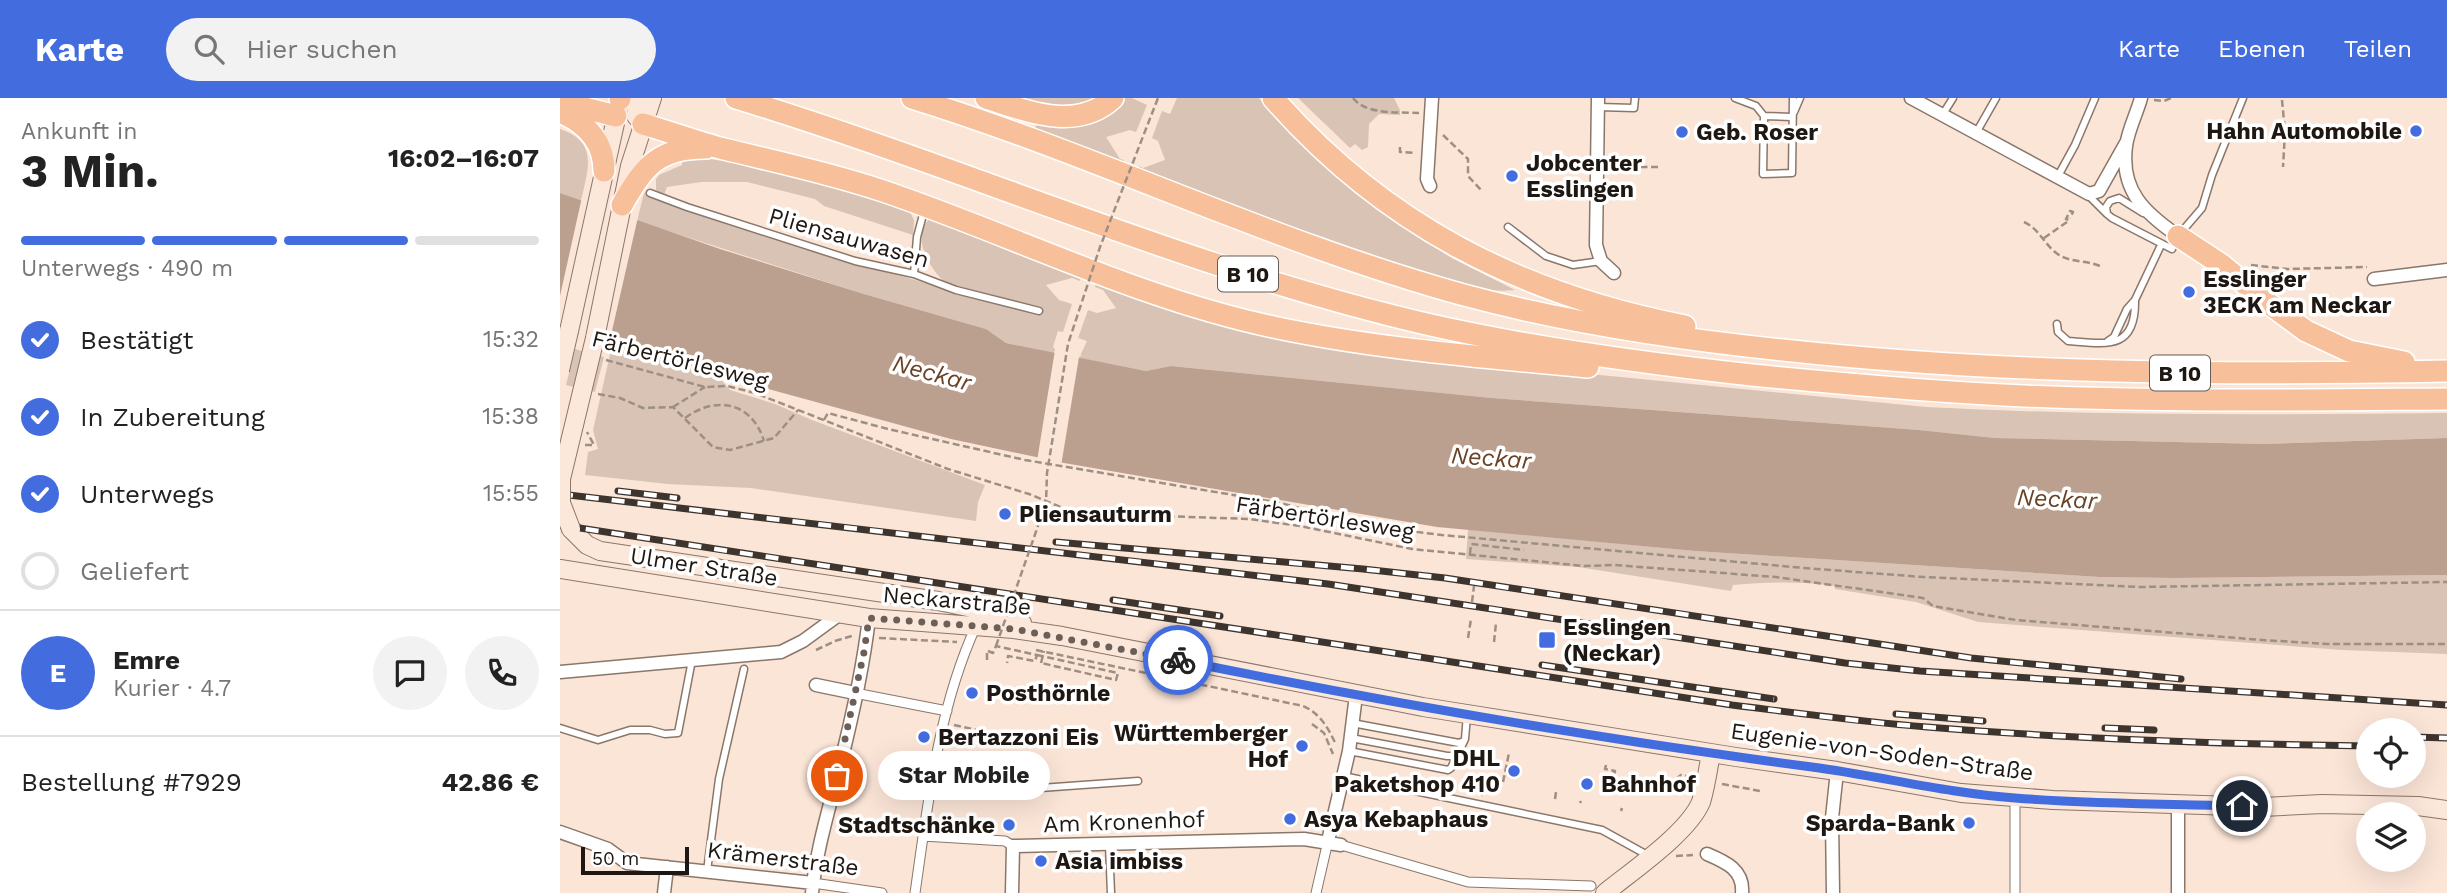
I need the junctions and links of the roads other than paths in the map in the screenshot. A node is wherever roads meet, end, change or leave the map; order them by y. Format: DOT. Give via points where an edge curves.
graph roads {
  1 [pos="736,98"];
  2 [pos="912,98"];
  3 [pos="986,98"];
  4 [pos="1113,98"];
  5 [pos="1273,98"];
  6 [pos="1432,98"];
  7 [pos="1635,98"];
  8 [pos="1735,98"];
  9 [pos="1793,98"];
  10 [pos="1800,98"];
  11 [pos="1911,98"];
  12 [pos="1953,98"];
  13 [pos="1996,98"];
  14 [pos="2095,98"];
  15 [pos="2141,98"];
  16 [pos="2243,98"];
  17 [pos="1598,102"];
  18 [pos="632,104"];
  19 [pos="560,105"];
  20 [pos="560,113"];
  21 [pos="1764,116"];
  22 [pos="1943,116"];
  23 [pos="1792,117"];
  24 [pos="1975,134"];
  25 [pos="2126,143"];
  26 [pos="723,149"];
  27 [pos="605,162"];
  28 [pos="636,169"];
  29 [pos="2057,178"];
  30 [pos="1430,186"];
  31 [pos="650,193"];
  32 [pos="2086,193"];
  33 [pos="622,205"];
  34 [pos="925,206"];
  35 [pos="2107,214"];
  36 [pos="2148,215"];
  37 [pos="1508,227"];
  38 [pos="2170,241"];
  39 [pos="1601,261"];
  40 [pos="2447,271"];
  41 [pos="1614,273"];
  42 [pos="914,274"];
  43 [pos="2374,279"];
  44 [pos="1039,311"];
  45 [pos="2057,324"];
  46 [pos="1834,356"];
  47 [pos="560,370"];
  48 [pos="2447,370"];
  49 [pos="1779,378"];
  50 [pos="2447,399"];
  51 [pos="561,482"];
  52 [pos="560,569"];
  53 [pos="841,614"];
  54 [pos="869,618"];
  55 [pos="976,626"];
  56 [pos="1062,636"];
  57 [pos="691,660"];
  58 [pos="744,669"];
  59 [pos="560,672"];
  60 [pos="816,685"];
  61 [pos="855,693"];
  62 [pos="1356,695"];
  63 [pos="947,711"];
  64 [pos="1466,713"];
  65 [pos="1353,723"];
  66 [pos="560,728"];
  67 [pos="1351,738"];
  68 [pos="1464,741"];
  69 [pos="1349,751"];
  70 [pos="1458,753"];
  71 [pos="1711,753"];
  72 [pos="1838,771"];
  73 [pos="1343,776"];
  74 [pos="1138,781"];
  75 [pos="930,786"];
  76 [pos="2015,798"];
  77 [pos="2178,804"];
  78 [pos="2447,810"];
  79 [pos="560,832"];
  80 [pos="923,836"];
  81 [pos="1334,843"];
  82 [pos="1109,845"];
  83 [pos="1013,846"];
  84 [pos="1707,854"];
  85 [pos="1651,857"];
  86 [pos="667,867"];
  87 [pos="707,871"];
  88 [pos="812,888"];
  89 [pos="1598,890"];
  90 [pos="664,893"];
  91 [pos="882,893"];
  92 [pos="915,893"];
  93 [pos="1012,893"];
  94 [pos="1111,893"];
  95 [pos="1316,893"];
  96 [pos="1742,893"];
  97 [pos="1833,893"];
  98 [pos="2015,893"];
  99 [pos="2178,893"];
  1 -- 49 [label="highway, B 10" via="1213,262 1367,309 1559,349"];
  2 -- 46 [label="highway, B 10" via="1328,251 1455,292 1609,327"];
  3 -- 4 [label="highway" via="1064,117 1095,110"];
  5 -- 46 [label="highway" via="1317,145 1374,194 1433,234 1494,267 1607,308"];
  6 -- 30 [label="street"];
  7 -- 17 [label="lane" via="1634,108"];
  8 -- 21 [label="lane" via="1756,106"];
  9 -- 23 [label="lane"];
  10 -- 23 [label="lane"];
  11 -- 22 [label="street"];
  12 -- 22 [label="lane"];
  13 -- 24 [label="lane"];
  14 -- 29 [label="lane"];
  15 -- 25 [label="street"];
  16 -- 38 [label="lane" via="2202,208"];
  17 -- 39 [label="street" via="1596,245"];
  18 -- 19 [label="highway"];
  18 -- 26 [label="highway"];
  18 -- 27 [label="main road"];
  18 -- 28 [label="main road"];
  20 -- 27 [label="highway" via="592,132"];
  21 -- 23 [label="lane"];
  21 -- 23 [label="lane" via="1763,174 1792,173"];
  22 -- 24 [label="street"];
  24 -- 29 [label="street"];
  25 -- 32 [label="street" via="2099,191"];
  25 -- 36 [label="street" via="2130,185"];
  26 -- 28 [label="highway" via="667,153"];
  26 -- 34 [label="highway" via="819,170"];
  27 -- 47 [label="main road, bridge"];
  28 -- 33 [label="highway"];
  29 -- 32 [label="street"];
  31 -- 42 [label="lane, Pliensauwasen" via="855,261"];
  32 -- 35 [label="lane"];
  33 -- 51 [label="main road, bridge"];
  34 -- 42 [label="lane" via="916,237"];
  34 -- 49 [label="highway" via="1124,284 1272,327 1364,343 1573,366 1680,376"];
  35 -- 36 [label="lane" via="2108,203 2119,198"];
  35 -- 38 [label="lane"];
  36 -- 38 [label="street"];
  37 -- 39 [label="lane" via="1546,256 1573,265"];
  38 -- 45 [label="lane" via="2135,300 2125,337 2103,343 2068,341 2058,332"];
  38 -- 48 [label="highway" via="2222,265 2319,338 2365,355"];
  39 -- 41 [label="street"];
  40 -- 43 [label="street"];
  42 -- 44 [label="lane, Pliensauwasen"];
  46 -- 48 [label="highway, B 10" via="2113,371"];
  49 -- 50 [label="highway, B 10" via="2062,397"];
  51 -- 56 [label="main road, bridge" via="567,522 593,549 987,611"];
  52 -- 53 [label="main road, Ulmer Straße"];
  53 -- 54 [label="main road, Neckarstraße"];
  53 -- 57 [label="street" via="781,652"];
  54 -- 55 [label="main road, Neckarstraße"];
  54 -- 61 [label="street"];
  55 -- 56 [label="main road, Neckarstraße"];
  55 -- 63 [label="street"];
  56 -- 62 [label="main road, Neckarstraße"];
  57 -- 59 [label="street"];
  57 -- 66 [label="lane" via="678,733 630,730 598,740"];
  58 -- 87 [label="lane" via="719,779"];
  60 -- 61 [label="street"];
  61 -- 63 [label="street"];
  61 -- 88 [label="street"];
  62 -- 64 [label="main road, Eugenie-von-Soden-Straße"];
  62 -- 65 [label="street"];
  63 -- 75 [label="street"];
  64 -- 68 [label="lane"];
  64 -- 71 [label="main road, Eugenie-von-Soden-Straße"];
  65 -- 67 [label="street"];
  65 -- 68 [label="lane"];
  67 -- 69 [label="street"];
  67 -- 70 [label="lane" via="1447,756"];
  68 -- 70 [label="lane"];
  69 -- 70 [label="lane" via="1446,771"];
  69 -- 73 [label="street"];
  71 -- 72 [label="main road, Eugenie-von-Soden-Straße"];
  71 -- 85 [label="main road" via="1695,813"];
  72 -- 76 [label="main road, Eugenie-von-Soden-Straße"];
  72 -- 97 [label="street" via="1832,809"];
  73 -- 81 [label="street"];
  73 -- 85 [label="lane" via="1602,830"];
  74 -- 75 [label="lane" via="1011,790"];
  75 -- 80 [label="street"];
  76 -- 77 [label="main road, Eugenie-von-Soden-Straße"];
  76 -- 98 [label="street"];
  77 -- 78 [label="main road, Eugenie-von-Soden-Straße"];
  77 -- 99 [label="street"];
  79 -- 86 [label="street, Krämerstraße" via="608,849 627,863"];
  80 -- 83 [label="street, Am Kronenhof" via="1005,841"];
  80 -- 92 [label="street"];
  81 -- 82 [label="street, Am Kronenhof" via="1304,839"];
  81 -- 89 [label="street" via="1468,882"];
  81 -- 95 [label="street"];
  82 -- 83 [label="street, Am Kronenhof"];
  82 -- 94 [label="lane"];
  83 -- 93 [label="street"];
  84 -- 96 [label="street" via="1735,869"];
  85 -- 89 [label="main road"];
  86 -- 87 [label="street, Krämerstraße"];
  86 -- 90 [label="street"];
  87 -- 88 [label="street, Krämerstraße"];
  88 -- 91 [label="street, Krämerstraße"];
}
